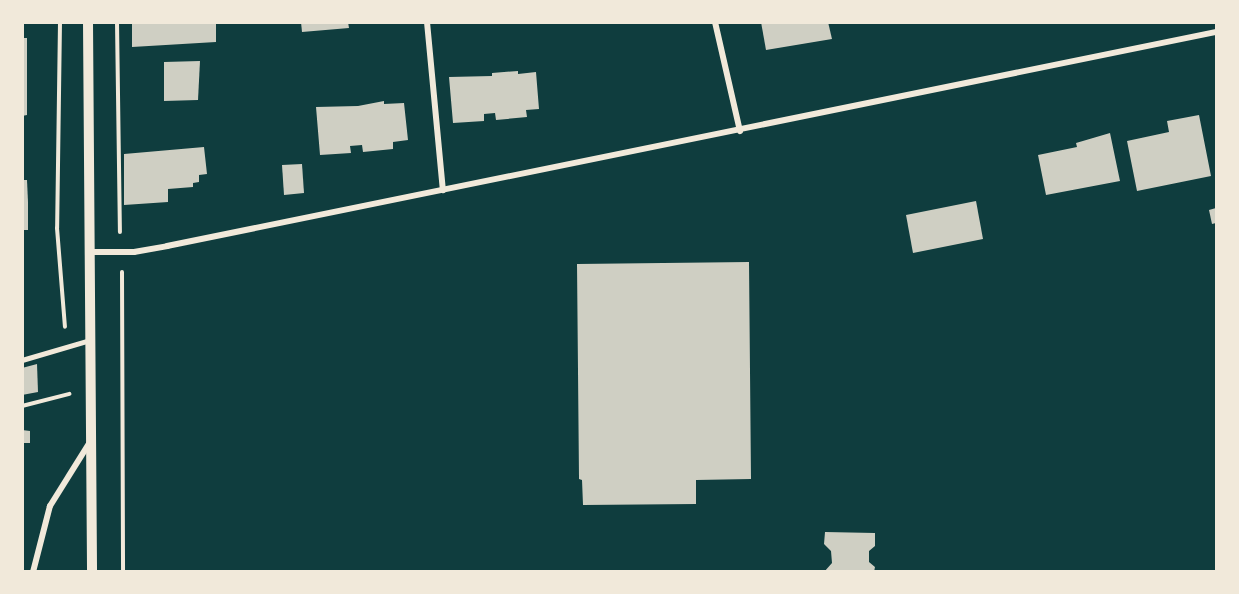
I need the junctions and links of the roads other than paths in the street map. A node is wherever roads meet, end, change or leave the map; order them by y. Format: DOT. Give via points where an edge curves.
graph roads {
  1 [pos="88,22"];
  2 [pos="427,22"];
  3 [pos="715,22"];
  4 [pos="1216,32"];
  5 [pos="740,131"];
  6 [pos="443,190"];
  7 [pos="90,252"];
  8 [pos="90,340"];
  9 [pos="22,360"];
  10 [pos="91,442"];
  11 [pos="33,572"];
  12 [pos="92,572"];
  1 -- 7 [label="street"];
  2 -- 6 [label="street"];
  3 -- 5 [label="street"];
  4 -- 5 [label="street"];
  5 -- 6 [label="street"];
  6 -- 7 [label="street" via="167,246"];
  7 -- 8 [label="street"];
  8 -- 9 [label="lane"];
  8 -- 10 [label="street"];
  10 -- 11 [label="street" via="50,506"];
  10 -- 12 [label="street"];
}
